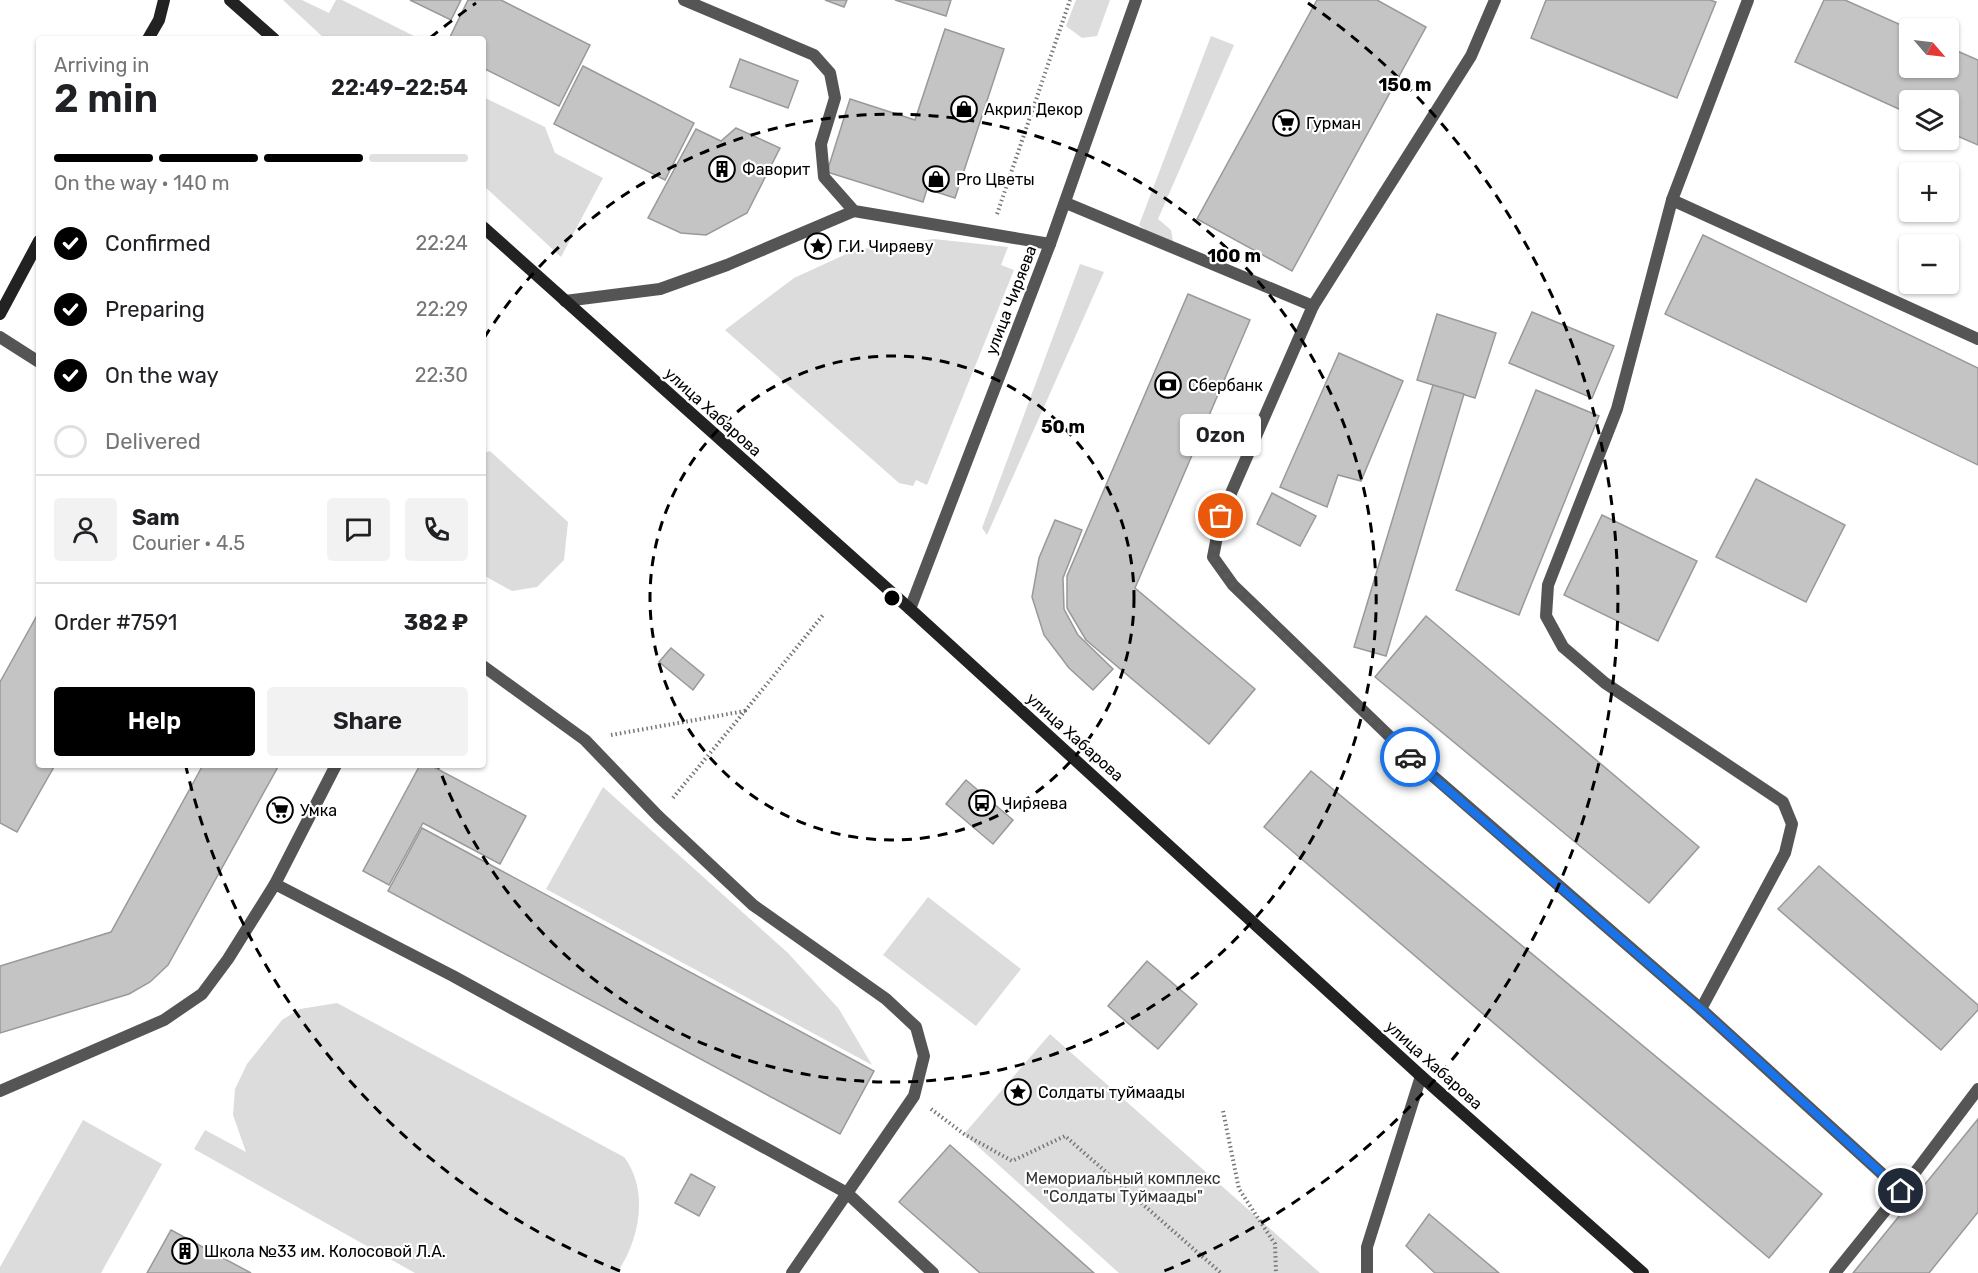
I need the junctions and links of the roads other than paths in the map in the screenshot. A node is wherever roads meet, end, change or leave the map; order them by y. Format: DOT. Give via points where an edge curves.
graph roads {
  1 [pos="164,0"];
  2 [pos="230,0"];
  3 [pos="684,0"];
  4 [pos="1136,0"];
  5 [pos="1495,0"];
  6 [pos="1748,0"];
  7 [pos="150,36"];
  8 [pos="271,36"];
  9 [pos="1672,200"];
  10 [pos="1066,203"];
  11 [pos="854,211"];
  12 [pos="486,230"];
  13 [pos="1050,244"];
  14 [pos="36,247"];
  15 [pos="565,301"];
  16 [pos="1313,306"];
  17 [pos="0,314"];
  18 [pos="0,337"];
  19 [pos="1978,339"];
  20 [pos="36,360"];
  21 [pos="910,609"];
  22 [pos="486,668"];
  23 [pos="334,768"];
  24 [pos="275,884"];
  25 [pos="1701,1009"];
  26 [pos="1421,1076"];
  27 [pos="1978,1089"];
  28 [pos="0,1091"];
  29 [pos="1901,1191"];
  30 [pos="847,1193"];
  31 [pos="792,1273"];
  32 [pos="933,1273"];
  33 [pos="1367,1273"];
  34 [pos="1643,1273"];
  35 [pos="1834,1273"];
  1 -- 7 [label="main road"];
  2 -- 8 [label="main road"];
  3 -- 11 [label="street" via="814,55 830,73 835,98 821,144 824,177"];
  4 -- 10 [label="street, улица Чиряева"];
  5 -- 16 [label="street" via="1471,56"];
  6 -- 9 [label="street"];
  9 -- 19 [label="street"];
  9 -- 25 [label="street" via="1617,408 1548,585 1546,616 1563,647 1605,683 1783,802 1792,824 1785,853"];
  10 -- 13 [label="street, улица Чиряева"];
  10 -- 16 [label="street"];
  11 -- 13 [label="street"];
  11 -- 15 [label="street" via="660,289"];
  12 -- 15 [label="main road, улица Хабарова"];
  13 -- 21 [label="street, улица Чиряева"];
  14 -- 17 [label="main road"];
  15 -- 21 [label="main road, улица Хабарова"];
  16 -- 25 [label="street" via="1221,516 1213,557 1233,585 1411,757"];
  18 -- 20 [label="street"];
  21 -- 26 [label="main road, улица Хабарова"];
  22 -- 30 [label="street" via="585,740 658,816 753,905 886,999 916,1027 924,1056 914,1096"];
  23 -- 24 [label="street"];
  24 -- 28 [label="street" via="202,994 164,1020"];
  24 -- 30 [label="street" via="453,976"];
  25 -- 29 [label="street"];
  26 -- 33 [label="street" via="1367,1247"];
  26 -- 34 [label="main road, улица Хабарова"];
  27 -- 29 [label="street"];
  29 -- 35 [label="street"];
  30 -- 31 [label="street"];
  30 -- 32 [label="street"];
}
